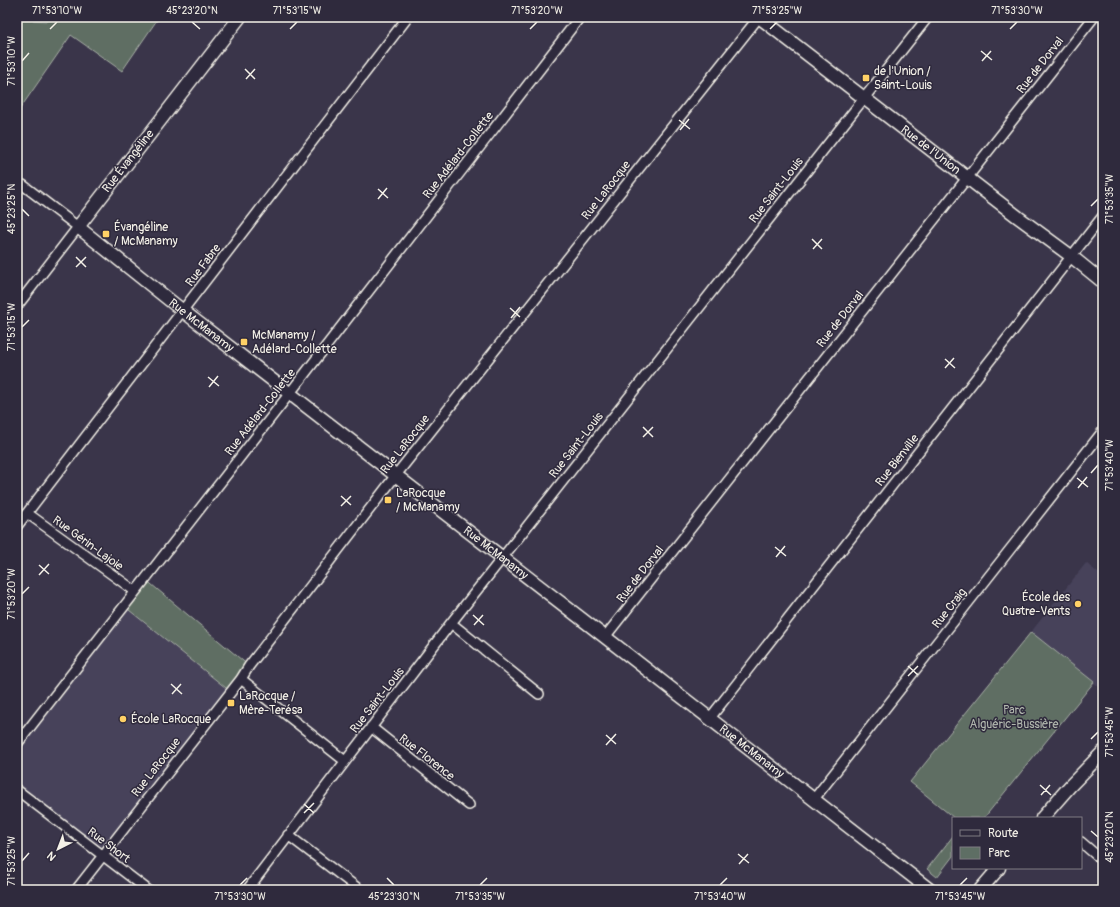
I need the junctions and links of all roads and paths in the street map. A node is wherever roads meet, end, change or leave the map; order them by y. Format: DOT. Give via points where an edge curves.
graph roads {
  1 [pos="240,17"];
  2 [pos="408,17"];
  3 [pos="580,17"];
  4 [pos="759,17"];
  5 [pos="928,17"];
  6 [pos="1094,17"];
  7 [pos="864,98"];
  8 [pos="966,178"];
  9 [pos="24,185"];
  10 [pos="1103,216"];
  11 [pos="78,227"];
  12 [pos="1071,256"];
  13 [pos="1103,282"];
  14 [pos="17,306"];
  15 [pos="183,311"];
  16 [pos="290,394"];
  17 [pos="1103,431"];
  18 [pos="396,475"];
  19 [pos="27,513"];
  20 [pos="17,526"];
  21 [pos="503,557"];
  22 [pos="135,591"];
  23 [pos="451,623"];
  24 [pos="606,637"];
  25 [pos="241,679"];
  26 [pos="539,694"];
  27 [pos="710,718"];
  28 [pos="371,727"];
  29 [pos="17,744"];
  30 [pos="1103,752"];
  31 [pos="345,761"];
  32 [pos="17,790"];
  33 [pos="814,799"];
  34 [pos="469,805"];
  35 [pos="1048,816"];
  36 [pos="288,835"];
  37 [pos="1082,843"];
  38 [pos="102,856"];
  39 [pos="1103,861"];
  40 [pos="998,869"];
  41 [pos="76,890"];
  42 [pos="148,890"];
  43 [pos="247,890"];
  44 [pos="360,890"];
  45 [pos="930,890"];
  46 [pos="980,890"];
  1 -- 11 [label="street, Rue Évangéline"];
  2 -- 15 [label="street, Rue Fabre"];
  3 -- 16 [label="street, Rue Adélard-Collette"];
  4 -- 7 [label="street, Rue de l'Union"];
  4 -- 18 [label="street, Rue LaRocque"];
  5 -- 7 [label="street, Rue Saint-Louis"];
  6 -- 8 [label="street, Rue de Dorval"];
  7 -- 8 [label="street, Rue de l'Union"];
  7 -- 21 [label="street, Rue Saint-Louis"];
  8 -- 12 [label="street, Rue de l'Union"];
  8 -- 24 [label="street, Rue de Dorval"];
  9 -- 11 [label="street, Rue McManamy"];
  10 -- 12 [label="street, Rue Bienville"];
  11 -- 14 [label="street, Rue Évangéline"];
  11 -- 15 [label="street, Rue McManamy"];
  12 -- 13 [label="street, Rue de l'Union"];
  12 -- 27 [label="street, Rue Bienville"];
  15 -- 16 [label="street, Rue McManamy"];
  15 -- 19 [label="street, Rue Fabre"];
  16 -- 18 [label="street, Rue McManamy"];
  16 -- 22 [label="street, Rue Adélard-Collette"];
  17 -- 33 [label="street, Rue Craig"];
  18 -- 21 [label="street, Rue McManamy"];
  18 -- 25 [label="street, Rue LaRocque"];
  19 -- 20 [label="street, Rue Fabre"];
  19 -- 22 [label="street, Rue Gérin-Lajoie"];
  21 -- 23 [label="street, Rue Saint-Louis"];
  21 -- 24 [label="street, Rue McManamy"];
  22 -- 29 [label="street, Rue Adélard-Collette"];
  23 -- 26 [label="street"];
  23 -- 28 [label="street, Rue Saint-Louis"];
  24 -- 27 [label="street, Rue McManamy"];
  25 -- 31 [label="street"];
  25 -- 38 [label="street, Rue LaRocque"];
  27 -- 33 [label="street, Rue McManamy"];
  28 -- 31 [label="street, Rue Saint-Louis"];
  28 -- 34 [label="street, Rue Florence"];
  30 -- 35 [label="street" via="1070,786"];
  31 -- 36 [label="street, Rue Saint-Louis"];
  32 -- 38 [label="street, Rue Short"];
  33 -- 45 [label="street, Rue McManamy"];
  36 -- 43 [label="street, Rue Saint-Louis"];
  36 -- 44 [label="street"];
  37 -- 39 [label="street"];
  38 -- 41 [label="street, Rue LaRocque"];
  38 -- 42 [label="street, Rue Short"];
  40 -- 46 [label="street"];
}
